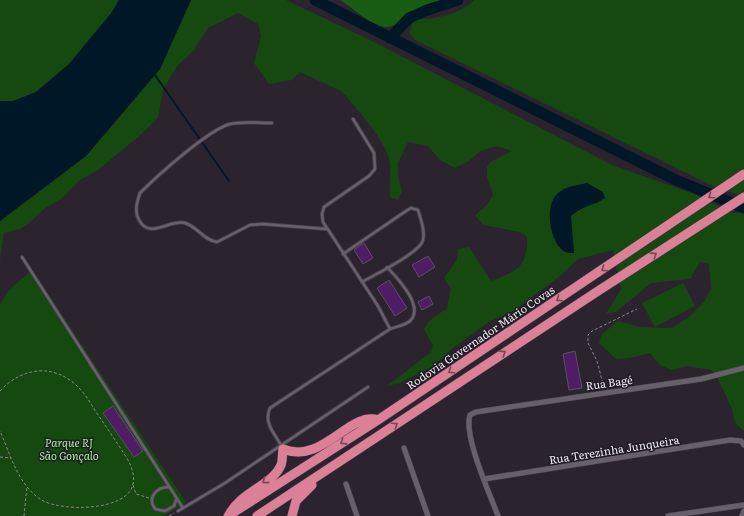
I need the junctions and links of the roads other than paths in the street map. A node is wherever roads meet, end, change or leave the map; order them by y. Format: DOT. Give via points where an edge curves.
graph roads {
  1 [pos="353,118"];
  2 [pos="272,123"];
  3 [pos="744,174"];
  4 [pos="744,197"];
  5 [pos="327,229"];
  6 [pos="343,254"];
  7 [pos="22,256"];
  8 [pos="387,267"];
  9 [pos="362,282"];
  10 [pos="390,329"];
  11 [pos="744,368"];
  12 [pos="368,387"];
  13 [pos="378,420"];
  14 [pos="744,445"];
  15 [pos="282,447"];
  16 [pos="404,448"];
  17 [pos="323,473"];
  18 [pos="484,479"];
  19 [pos="346,484"];
  20 [pos="169,487"];
  21 [pos="176,499"];
  22 [pos="744,505"];
  23 [pos="183,508"];
  24 [pos="178,511"];
  25 [pos="744,511"];
  26 [pos="228,516"];
  27 [pos="257,516"];
  28 [pos="292,516"];
  29 [pos="357,516"];
  30 [pos="428,516"];
  31 [pos="498,516"];
  32 [pos="668,516"];
  33 [pos="742,516"];
  1 -- 5 [label="lane" via="374,153 375,169 369,176 324,207 322,214"];
  2 -- 5 [label="lane" via="228,125 177,160 140,193 136,211 143,225 155,229 179,222 187,224 205,238 217,242 250,225"];
  3 -- 13 [label="highway, Rodovia Governador Mário Covas, one-way"];
  17 -- 4 [label="highway, one-way"];
  5 -- 6 [label="lane"];
  6 -- 8 [label="lane" via="411,208 418,210 424,231 423,242 414,251"];
  6 -- 9 [label="lane"];
  7 -- 20 [label="lane"];
  8 -- 9 [label="lane"];
  8 -- 10 [label="lane" via="414,303 415,313 410,321"];
  9 -- 10 [label="lane"];
  10 -- 15 [label="lane" via="270,408 267,414 268,422"];
  11 -- 18 [label="street, Rua Bagé" via="701,378 476,412 470,415 468,427"];
  12 -- 15 [label="lane"];
  13 -- 15 [label="highway" via="371,417 362,419 313,449 292,453"];
  13 -- 26 [label="highway, Rodovia Governador Mário Covas, one-way"];
  14 -- 18 [label="street, Rua Terezinha Junqueira" via="741,441 730,440"];
  15 -- 23 [label="lane"];
  15 -- 26 [label="highway, one-way" via="279,469 236,502"];
  16 -- 30 [label="street"];
  17 -- 27 [label="highway"];
  17 -- 28 [label="highway" via="296,501"];
  18 -- 31 [label="street"];
  19 -- 29 [label="street"];
  20 -- 21 [label="lane"];
  20 -- 21 [label="lane" via="159,489 153,494 153,506 161,511 169,510 174,506"];
  21 -- 23 [label="lane"];
  22 -- 32 [label="street"];
  23 -- 24 [label="lane"];
  25 -- 33 [label="street"];
}
